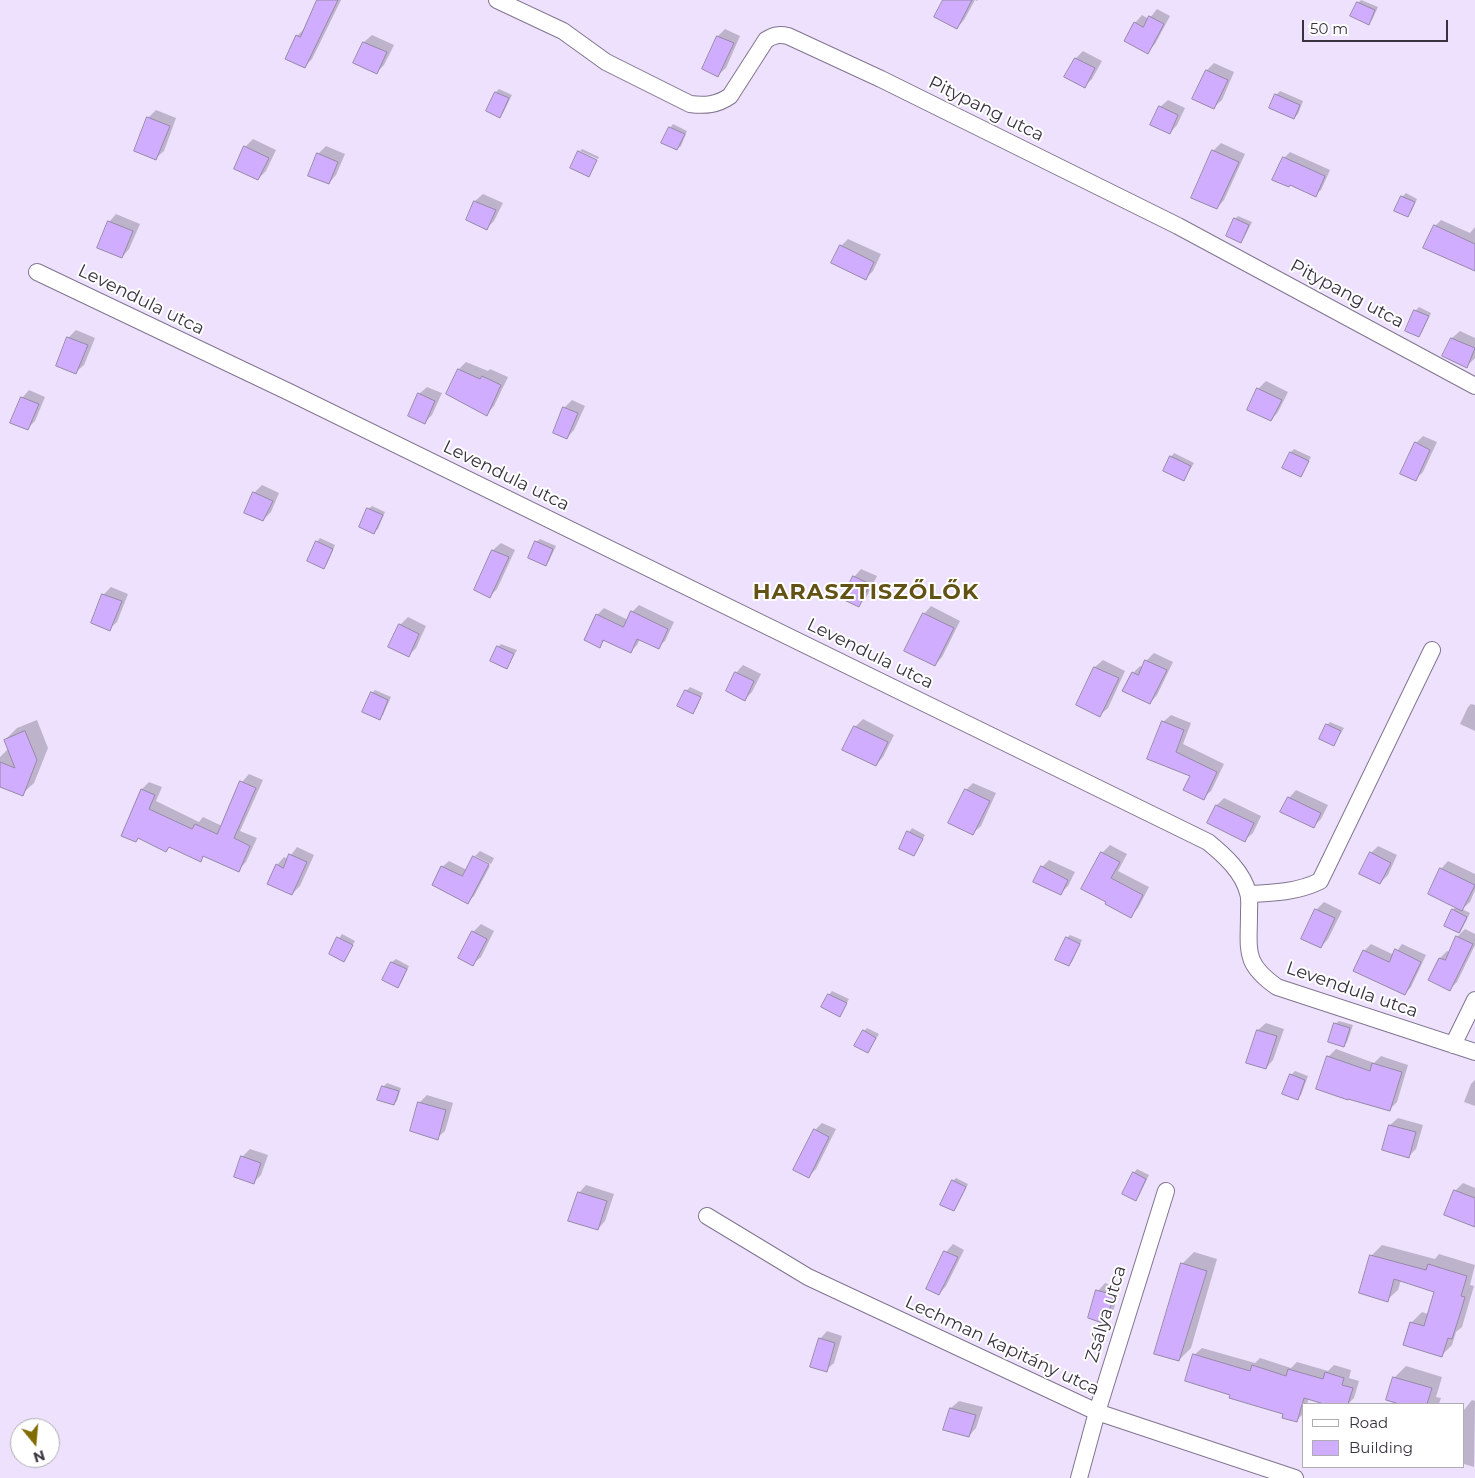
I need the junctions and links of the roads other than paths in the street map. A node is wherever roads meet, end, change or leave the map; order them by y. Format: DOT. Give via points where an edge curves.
graph roads {
  1 [pos="497,0"];
  2 [pos="37,272"];
  3 [pos="1475,386"];
  4 [pos="1432,650"];
  5 [pos="1249,894"];
  6 [pos="1475,1000"];
  7 [pos="1454,1046"];
  8 [pos="1475,1052"];
  9 [pos="1166,1191"];
  10 [pos="707,1216"];
  11 [pos="1097,1412"];
  12 [pos="1079,1478"];
  13 [pos="1295,1478"];
  1 -- 3 [label="street, Pitypang utca" via="563,31 606,62 690,104 702,106 730,96 766,40 778,34 788,36 1178,226"];
  2 -- 5 [label="street, Levendula utca" via="1208,842 1231,864"];
  4 -- 5 [label="street" via="1320,881 1298,889"];
  5 -- 7 [label="street, Levendula utca" via="1249,952 1262,976 1277,987"];
  6 -- 7 [label="street"];
  7 -- 8 [label="street, Levendula utca"];
  9 -- 11 [label="street, Zsálya utca"];
  10 -- 11 [label="street, Lechman kapitány utca" via="808,1277"];
  11 -- 12 [label="street, Zsálya utca"];
  11 -- 13 [label="street, Lechman kapitány utca"];
}
